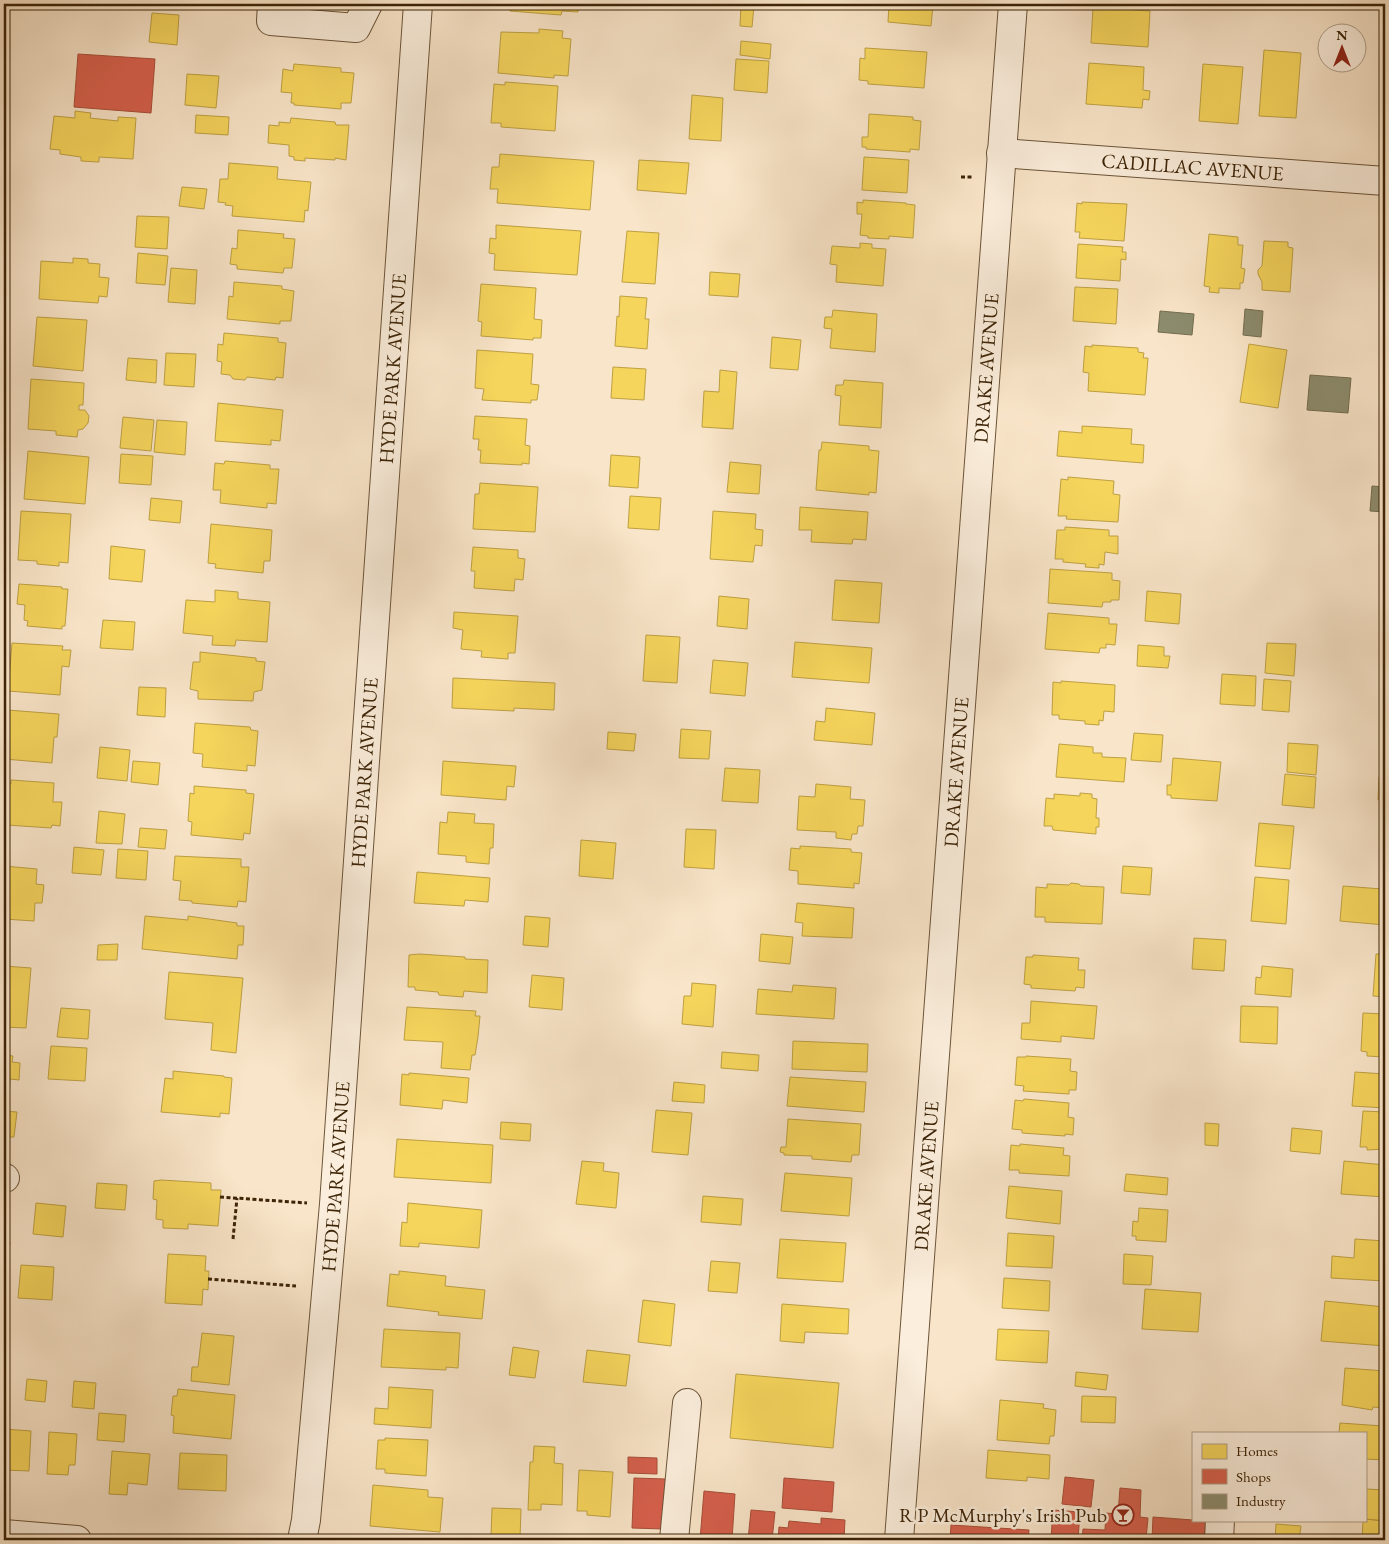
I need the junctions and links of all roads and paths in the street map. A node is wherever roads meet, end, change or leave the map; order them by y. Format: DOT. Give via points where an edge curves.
graph roads {
  1 [pos="272,4"];
  2 [pos="368,4"];
  3 [pos="418,4"];
  4 [pos="1012,4"];
  5 [pos="1001,153"];
  6 [pos="1385,181"];
  7 [pos="220,1197"];
  8 [pos="237,1198"];
  9 [pos="334,1204"];
  10 [pos="234,1239"];
  11 [pos="208,1279"];
  12 [pos="296,1286"];
  13 [pos="687,1403"];
  14 [pos="1220,1522"];
  15 [pos="4,1534"];
  16 [pos="77,1540"];
  17 [pos="302,1540"];
  18 [pos="674,1540"];
  19 [pos="899,1540"];
  20 [pos="1219,1540"];
  1 -- 2 [label="street" via="272,21 356,28"];
  3 -- 9 [label="street, HYDE PARK AVENUE"];
  4 -- 5 [label="street, DRAKE AVENUE"];
  5 -- 6 [label="street, CADILLAC AVENUE"];
  5 -- 19 [label="street, DRAKE AVENUE"];
  7 -- 8 [label="path"];
  8 -- 9 [label="path"];
  8 -- 10 [label="path"];
  9 -- 17 [label="street, HYDE PARK AVENUE"];
  11 -- 12 [label="path"];
  13 -- 18 [label="street"];
  14 -- 20 [label="street"];
  15 -- 16 [label="street"];
}
